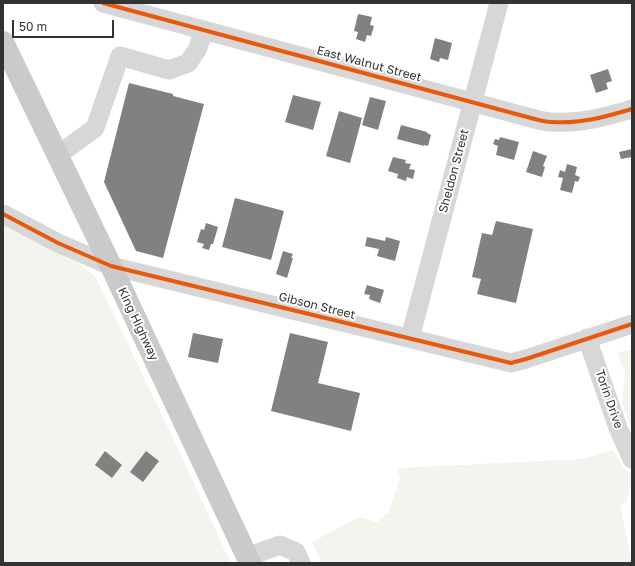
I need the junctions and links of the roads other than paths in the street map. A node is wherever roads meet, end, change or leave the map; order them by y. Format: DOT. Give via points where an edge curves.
graph roads {
  1 [pos="102,3"];
  2 [pos="499,3"];
  3 [pos="204,30"];
  4 [pos="3,42"];
  5 [pos="472,102"];
  6 [pos="632,109"];
  7 [pos="58,155"];
  8 [pos="3,214"];
  9 [pos="111,266"];
  10 [pos="632,324"];
  11 [pos="410,338"];
  12 [pos="588,338"];
  13 [pos="632,459"];
  14 [pos="248,560"];
  15 [pos="302,563"];
  1 -- 3 [label="street, East Walnut Street"];
  2 -- 5 [label="street, Sheldon Street"];
  3 -- 5 [label="street, East Walnut Street"];
  3 -- 7 [label="street" via="197,50 188,63 169,70 120,56 95,128"];
  4 -- 7 [label="main road, King Highway"];
  5 -- 6 [label="street, East Walnut Street" via="531,118 570,123 602,118"];
  5 -- 11 [label="street, Sheldon Street"];
  7 -- 9 [label="main road, King Highway"];
  8 -- 9 [label="street, Gibson Street" via="58,243"];
  9 -- 11 [label="street, Gibson Street"];
  9 -- 14 [label="main road, King Highway"];
  10 -- 12 [label="street, Gibson Street"];
  11 -- 12 [label="street, Gibson Street" via="511,363"];
  12 -- 13 [label="street, Torin Drive" via="618,428"];
  14 -- 15 [label="street" via="280,545 296,552"];
}
